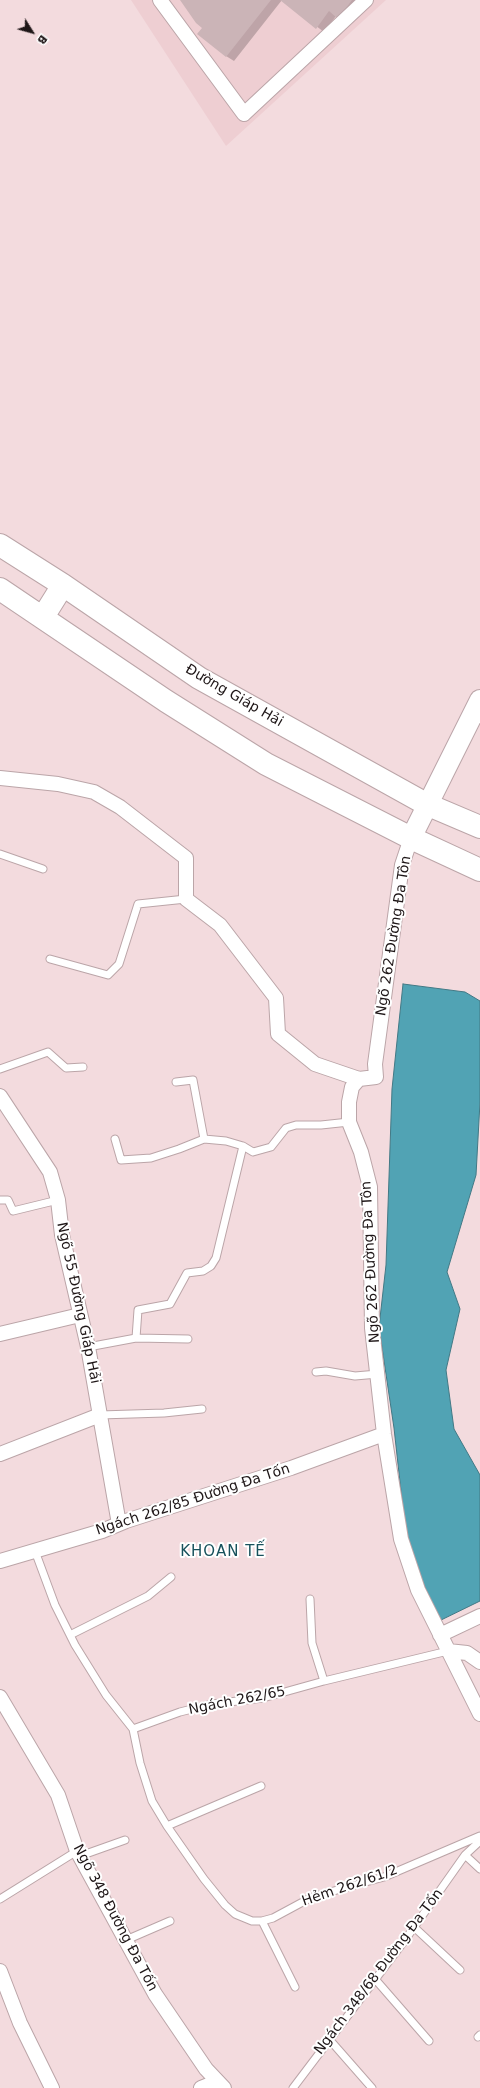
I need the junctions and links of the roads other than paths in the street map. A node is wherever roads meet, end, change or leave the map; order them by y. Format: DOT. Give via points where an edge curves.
graph roads {
  1 [pos="160,0"];
  2 [pos="366,0"];
  3 [pos="0,545"];
  4 [pos="63,585"];
  5 [pos="0,589"];
  6 [pos="43,617"];
  7 [pos="480,700"];
  8 [pos="0,778"];
  9 [pos="426,804"];
  10 [pos="480,827"];
  11 [pos="410,838"];
  12 [pos="0,854"];
  13 [pos="43,869"];
  14 [pos="480,870"];
  15 [pos="186,899"];
  16 [pos="50,959"];
  17 [pos="84,1067"];
  18 [pos="0,1069"];
  19 [pos="359,1079"];
  20 [pos="176,1082"];
  21 [pos="0,1096"];
  22 [pos="349,1122"];
  23 [pos="115,1139"];
  24 [pos="204,1139"];
  25 [pos="243,1146"];
  26 [pos="0,1200"];
  27 [pos="58,1200"];
  28 [pos="80,1315"];
  29 [pos="0,1334"];
  30 [pos="136,1338"];
  31 [pos="188,1338"];
  32 [pos="88,1347"];
  33 [pos="316,1372"];
  34 [pos="378,1374"];
  35 [pos="202,1409"];
  36 [pos="100,1415"];
  37 [pos="384,1434"];
  38 [pos="0,1454"];
  39 [pos="119,1524"];
  40 [pos="36,1550"];
  41 [pos="0,1561"];
  42 [pos="171,1577"];
  43 [pos="310,1598"];
  44 [pos="480,1616"];
  45 [pos="70,1635"];
  46 [pos="440,1635"];
  47 [pos="448,1651"];
  48 [pos="480,1662"];
  49 [pos="324,1680"];
  50 [pos="0,1697"];
  51 [pos="480,1714"];
  52 [pos="133,1729"];
  53 [pos="261,1786"];
  54 [pos="167,1826"];
  55 [pos="480,1836"];
  56 [pos="125,1840"];
  57 [pos="480,1841"];
  58 [pos="78,1854"];
  59 [pos="464,1855"];
  60 [pos="480,1869"];
  61 [pos="0,1899"];
  62 [pos="170,1921"];
  63 [pos="262,1921"];
  64 [pos="414,1927"];
  65 [pos="126,1940"];
  66 [pos="460,1970"];
  67 [pos="0,1971"];
  68 [pos="375,1979"];
  69 [pos="295,1987"];
  70 [pos="330,2039"];
  71 [pos="429,2041"];
  72 [pos="220,2085"];
  73 [pos="52,2088"];
  74 [pos="202,2088"];
  75 [pos="293,2088"];
  76 [pos="372,2088"];
  1 -- 2 [label="street" via="244,114"];
  3 -- 4 [label="highway, Đường Giáp Hải"];
  4 -- 6 [label="highway"];
  4 -- 9 [label="highway, Đường Giáp Hải" via="199,678"];
  5 -- 6 [label="highway"];
  6 -- 11 [label="highway" via="166,701 266,764"];
  7 -- 9 [label="street"];
  8 -- 15 [label="street" via="58,784 94,792 120,807 186,858"];
  9 -- 10 [label="highway, Đường Giáp Hải"];
  9 -- 11 [label="street"];
  11 -- 14 [label="highway"];
  11 -- 19 [label="street, Ngõ 262 Đường Đa Tôn" via="402,865 375,1064 376,1077"];
  12 -- 13 [label="lane"];
  15 -- 16 [label="lane" via="138,904 120,964 108,975"];
  15 -- 19 [label="street" via="220,925 276,998 278,1034 315,1064"];
  17 -- 18 [label="lane" via="66,1068 48,1052"];
  19 -- 22 [label="street, Ngõ 262 Đường Đa Tôn" via="352,1087"];
  20 -- 24 [label="lane" via="193,1080"];
  21 -- 27 [label="street, Ngõ 55 Đường Giáp Hải" via="50,1172"];
  22 -- 25 [label="lane" via="296,1125 286,1128 271,1147 253,1152"];
  22 -- 34 [label="street, Ngõ 262 Đường Đa Tôn" via="361,1152 370,1187 372,1328"];
  23 -- 24 [label="lane" via="121,1160 151,1158"];
  24 -- 25 [label="lane"];
  25 -- 30 [label="lane" via="216,1258 211,1266 203,1271 187,1273 170,1304 138,1310"];
  26 -- 27 [label="lane" via="8,1200 14,1211"];
  27 -- 28 [label="street, Ngõ 55 Đường Giáp Hải" via="62,1235"];
  28 -- 29 [label="street"];
  28 -- 32 [label="street, Ngõ 55 Đường Giáp Hải"];
  30 -- 31 [label="lane"];
  30 -- 32 [label="lane"];
  32 -- 36 [label="street, Ngõ 55 Đường Giáp Hải"];
  33 -- 34 [label="lane" via="322,1370 354,1376"];
  34 -- 37 [label="street, Ngõ 262 Đường Đa Tôn"];
  35 -- 36 [label="lane"];
  36 -- 38 [label="street"];
  36 -- 39 [label="street, Ngõ 55 Đường Giáp Hải"];
  37 -- 39 [label="street, Ngách 262/85 Đường Đa Tốn" via="291,1468"];
  37 -- 46 [label="street, Ngõ 262 Đường Đa Tôn" via="401,1539 418,1590"];
  39 -- 40 [label="street, Ngách 262/85 Đường Đa Tốn"];
  40 -- 41 [label="street, Ngách 262/85 Đường Đa Tốn"];
  40 -- 45 [label="lane" via="55,1604"];
  42 -- 45 [label="lane" via="148,1596"];
  43 -- 49 [label="lane" via="312,1643"];
  44 -- 46 [label="street"];
  45 -- 52 [label="lane" via="106,1695"];
  46 -- 47 [label="street, Ngõ 262 Đường Đa Tôn"];
  47 -- 48 [label="street" via="466,1653"];
  47 -- 49 [label="lane, Ngách 262/65"];
  47 -- 51 [label="street, Ngõ 262 Đường Đa Tôn"];
  49 -- 52 [label="lane, Ngách 262/65" via="263,1698 212,1704 180,1712"];
  50 -- 58 [label="street, Ngõ 348 Đường Đa Tốn" via="58,1794"];
  52 -- 54 [label="lane, Hẻm 262/61/2" via="152,1801"];
  53 -- 54 [label="lane"];
  54 -- 63 [label="lane, Hẻm 262/61/2" via="225,1905 244,1919"];
  55 -- 63 [label="lane, Hẻm 262/61/2" via="384,1877 312,1897 273,1918"];
  56 -- 58 [label="lane"];
  57 -- 59 [label="lane, Ngách 348/68 Đường Đa Tốn"];
  58 -- 61 [label="lane"];
  58 -- 65 [label="street, Ngõ 348 Đường Đa Tốn"];
  59 -- 60 [label="lane"];
  59 -- 64 [label="lane, Ngách 348/68 Đường Đa Tốn"];
  62 -- 65 [label="lane"];
  63 -- 69 [label="lane"];
  64 -- 66 [label="lane"];
  64 -- 68 [label="lane, Ngách 348/68 Đường Đa Tốn"];
  65 -- 72 [label="street, Ngõ 348 Đường Đa Tốn" via="155,1994"];
  67 -- 73 [label="street" via="20,2022"];
  68 -- 70 [label="lane, Ngách 348/68 Đường Đa Tốn"];
  68 -- 71 [label="lane"];
  70 -- 75 [label="lane, Ngách 348/68 Đường Đa Tốn"];
  70 -- 76 [label="lane"];
  72 -- 74 [label="street"];
}
